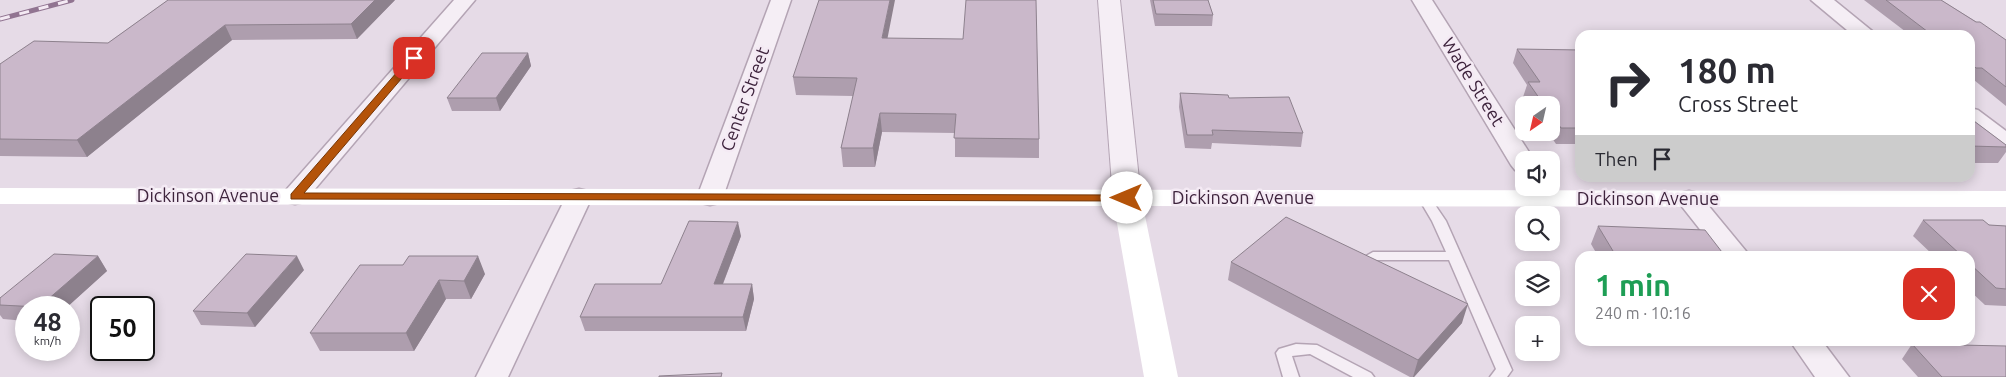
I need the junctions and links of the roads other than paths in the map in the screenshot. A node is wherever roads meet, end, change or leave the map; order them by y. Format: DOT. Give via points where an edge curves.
graph roads {
  1 [pos="465,0"];
  2 [pos="781,0"];
  3 [pos="1109,0"];
  4 [pos="1422,0"];
  5 [pos="1821,0"];
  6 [pos="1860,30"];
  7 [pos="1975,119"];
  8 [pos="2006,143"];
  9 [pos="1516,151"];
  10 [pos="1515,194"];
  11 [pos="1560,194"];
  12 [pos="0,196"];
  13 [pos="295,196"];
  14 [pos="579,197"];
  15 [pos="710,197"];
  16 [pos="1127,198"];
  17 [pos="1425,199"];
  18 [pos="1689,199"];
  19 [pos="2006,199"];
  20 [pos="1732,251"];
  21 [pos="1373,256"];
  22 [pos="1454,256"];
  23 [pos="1808,346"];
  24 [pos="492,377"];
  25 [pos="1161,377"];
  26 [pos="1291,377"];
  27 [pos="1366,377"];
  28 [pos="1498,377"];
  29 [pos="1834,377"];
  1 -- 13 [label="street"];
  2 -- 15 [label="street, Center Street"];
  3 -- 16 [label="street"];
  4 -- 9 [label="street, Wade Street"];
  5 -- 6 [label="street"];
  7 -- 8 [label="street"];
  10 -- 17 [label="main road, Dickinson Avenue"];
  11 -- 18 [label="main road, Dickinson Avenue"];
  12 -- 13 [label="main road, Dickinson Avenue"];
  13 -- 14 [label="main road, Dickinson Avenue"];
  14 -- 15 [label="main road, Dickinson Avenue"];
  14 -- 24 [label="street"];
  15 -- 16 [label="main road, Dickinson Avenue"];
  16 -- 17 [label="main road, Dickinson Avenue"];
  16 -- 25 [label="main road"];
  17 -- 22 [label="lane" via="1439,221"];
  18 -- 19 [label="main road, Dickinson Avenue"];
  18 -- 20 [label="street"];
  21 -- 22 [label="lane"];
  22 -- 28 [label="lane" via="1504,370"];
  23 -- 29 [label="street"];
  26 -- 27 [label="lane" via="1284,353 1312,349"];
}
